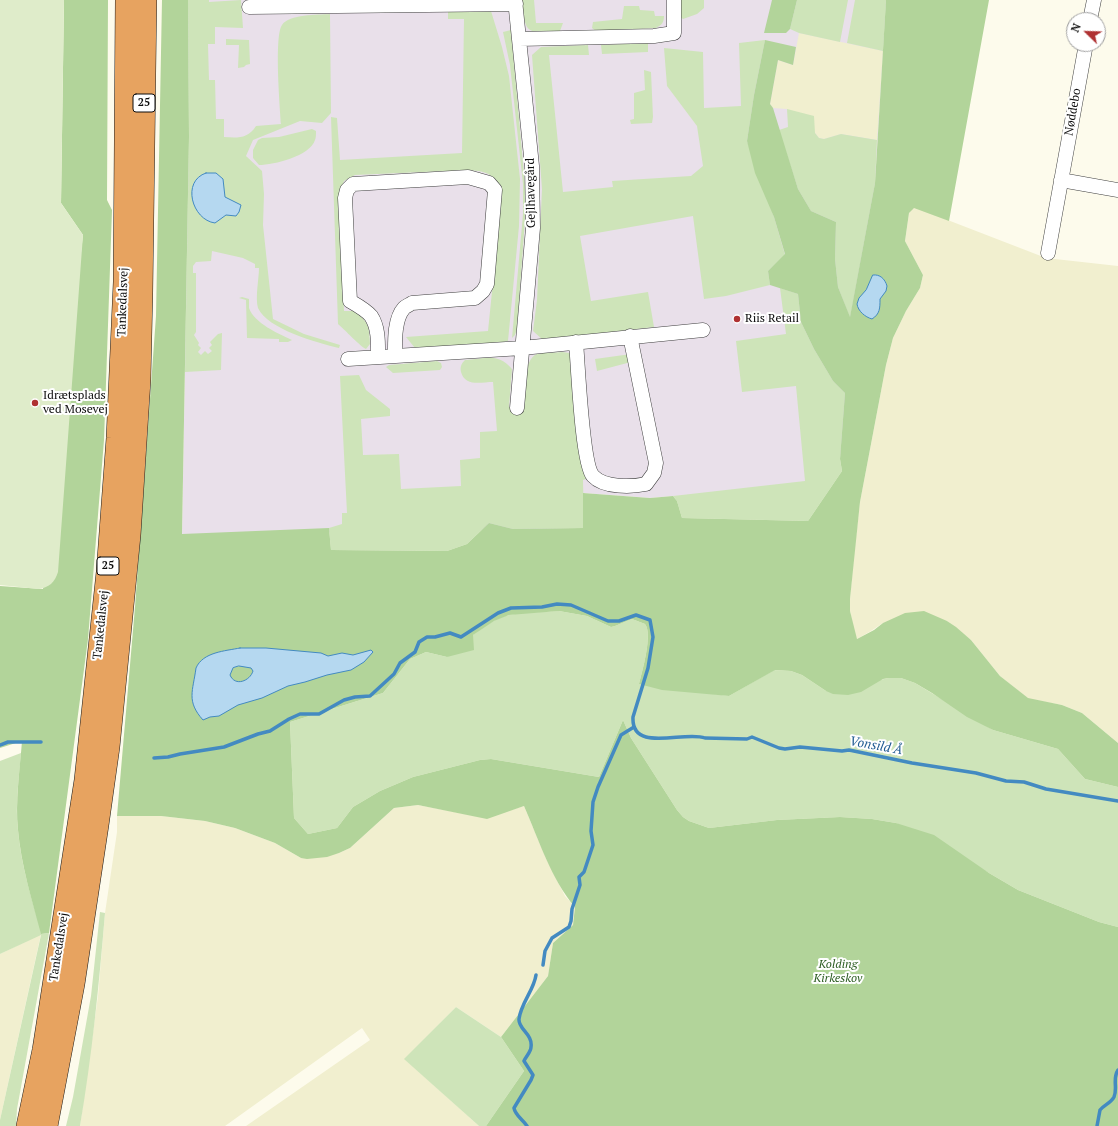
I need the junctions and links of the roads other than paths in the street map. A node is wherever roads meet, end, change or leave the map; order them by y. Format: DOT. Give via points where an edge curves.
graph roads {
  1 [pos="126,0"];
  2 [pos="146,0"];
  3 [pos="674,0"];
  4 [pos="1094,0"];
  5 [pos="515,2"];
  6 [pos="249,7"];
  7 [pos="1092,12"];
  8 [pos="520,39"];
  9 [pos="1085,52"];
  10 [pos="1061,180"];
  11 [pos="1118,190"];
  12 [pos="1048,253"];
  13 [pos="703,330"];
  14 [pos="630,336"];
  15 [pos="576,342"];
  16 [pos="522,348"];
  17 [pos="395,356"];
  18 [pos="378,357"];
  19 [pos="348,359"];
  20 [pos="517,408"];
  21 [pos="27,1126"];
  22 [pos="47,1126"];
  1 -- 21 [label="highway, Tankedalsvej / 25" via="124,282 117,438 107,572 85,780 42,1050"];
  2 -- 22 [label="highway, Tankedalsvej / 25" via="140,380 130,535 98,825 74,984"];
  3 -- 8 [label="street" via="674,33 654,36"];
  4 -- 7 [label="street"];
  5 -- 6 [label="street, Gejlhavegård"];
  5 -- 8 [label="street, Gejlhavegård"];
  8 -- 16 [label="street, Gejlhavegård" via="532,166 533,228"];
  9 -- 10 [label="street, Nøddebo"];
  10 -- 11 [label="street"];
  10 -- 12 [label="street, Nøddebo"];
  13 -- 14 [label="street"];
  14 -- 15 [label="street"];
  14 -- 15 [label="street" via="656,463 654,473 646,484 634,486 615,486 596,479 592,474 585,452"];
  15 -- 16 [label="street"];
  16 -- 17 [label="street"];
  16 -- 20 [label="street, Gejlhavegård"];
  17 -- 18 [label="street"];
  17 -- 18 [label="street" via="394,337 399,315 404,308 412,303 475,298 487,284 495,190 489,183 468,177 353,184 347,190 345,198 350,301 371,316 378,336"];
  18 -- 19 [label="street"];
}
